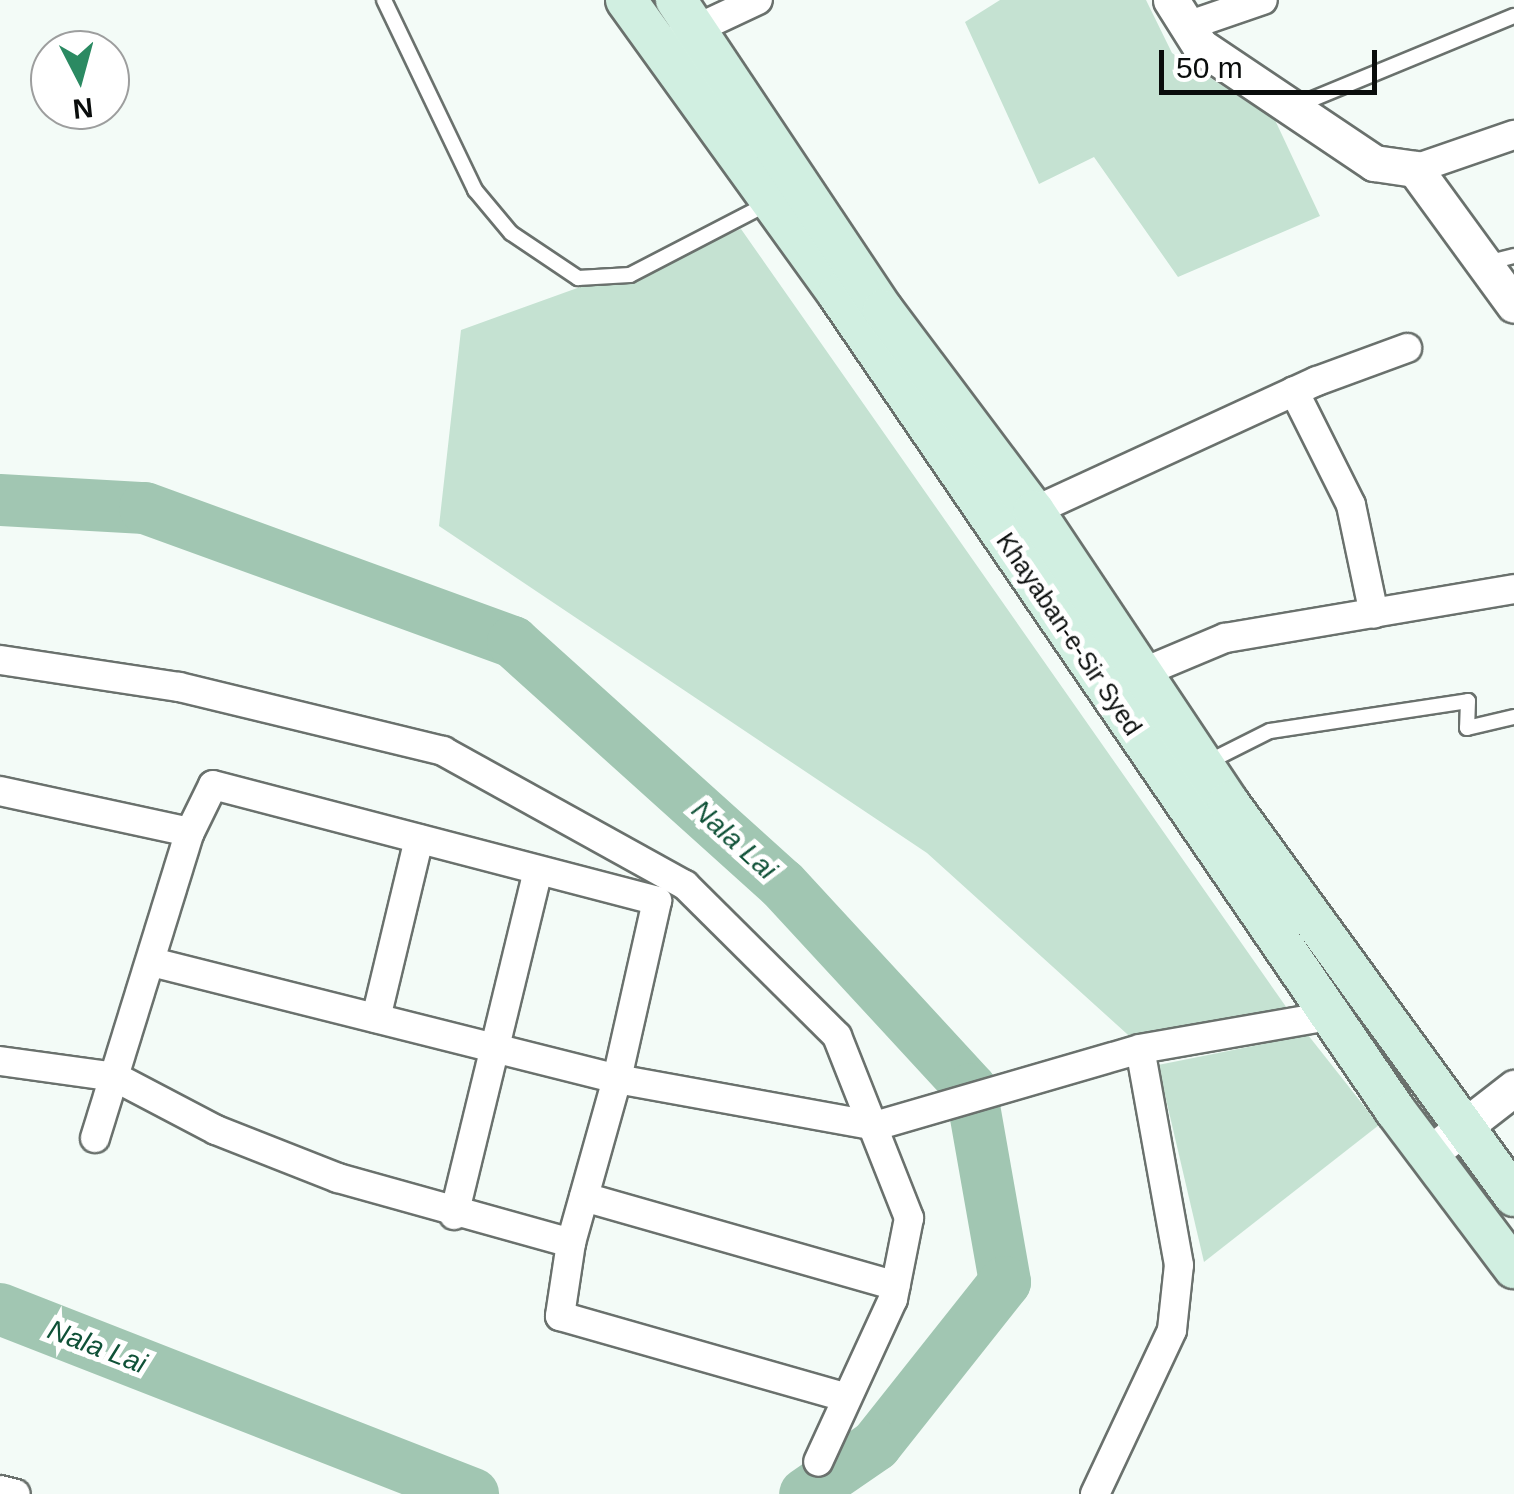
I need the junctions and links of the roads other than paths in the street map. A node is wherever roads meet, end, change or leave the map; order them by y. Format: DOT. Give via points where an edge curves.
graph roads {
  1 [pos="384,0"];
  2 [pos="626,0"];
  3 [pos="758,0"];
  4 [pos="1264,0"];
  5 [pos="1179,13"];
  6 [pos="685,14"];
  7 [pos="1514,16"];
  8 [pos="655,49"];
  9 [pos="1292,108"];
  10 [pos="1514,135"];
  11 [pos="1415,169"];
  12 [pos="770,202"];
  13 [pos="1500,260"];
  14 [pos="1514,304"];
  15 [pos="1406,348"];
  16 [pos="1294,391"];
  17 [pos="1034,511"];
  18 [pos="1514,589"];
  19 [pos="1374,614"];
  20 [pos="0,660"];
  21 [pos="1144,672"];
  22 [pos="1514,718"];
  23 [pos="1203,764"];
  24 [pos="0,790"];
  25 [pos="190,832"];
  26 [pos="419,839"];
  27 [pos="538,870"];
  28 [pos="152,962"];
  29 [pos="1330,1016"];
  30 [pos="376,1018"];
  31 [pos="496,1048"];
  32 [pos="1131,1052"];
  33 [pos="0,1061"];
  34 [pos="115,1077"];
  35 [pos="617,1079"];
  36 [pos="1514,1088"];
  37 [pos="888,1122"];
  38 [pos="1464,1127"];
  39 [pos="96,1138"];
  40 [pos="1428,1154"];
  41 [pos="1514,1196"];
  42 [pos="584,1198"];
  43 [pos="454,1216"];
  44 [pos="571,1243"];
  45 [pos="1514,1268"];
  46 [pos="896,1286"];
  47 [pos="847,1398"];
  48 [pos="818,1462"];
  49 [pos="0,1490"];
  50 [pos="16,1494"];
  51 [pos="1095,1494"];
  1 -- 12 [label="lane" via="475,190 511,233 578,278 630,275"];
  2 -- 8 [label="main road, Khayaban-e-Sir Syed"];
  3 -- 6 [label="street"];
  4 -- 5 [label="street"];
  5 -- 9 [label="street" via="1200,46"];
  6 -- 8 [label="street"];
  6 -- 17 [label="main road, Khayaban-e-Sir Syed" via="883,310"];
  7 -- 9 [label="lane"];
  8 -- 12 [label="main road, Khayaban-e-Sir Syed"];
  9 -- 11 [label="street" via="1374,163"];
  10 -- 11 [label="street"];
  11 -- 13 [label="street"];
  12 -- 29 [label="main road, Khayaban-e-Sir Syed"];
  13 -- 14 [label="street"];
  15 -- 16 [label="street"];
  16 -- 17 [label="street"];
  16 -- 19 [label="street" via="1352,505"];
  17 -- 21 [label="main road, Khayaban-e-Sir Syed"];
  18 -- 19 [label="street"];
  19 -- 21 [label="street" via="1225,638"];
  20 -- 37 [label="street" via="179,687 443,751 685,885 837,1036"];
  21 -- 23 [label="main road, Khayaban-e-Sir Syed"];
  22 -- 23 [label="lane" via="1467,728 1468,701 1270,731"];
  23 -- 38 [label="main road, Khayaban-e-Sir Syed"];
  24 -- 25 [label="street"];
  25 -- 26 [label="street" via="213,785"];
  25 -- 28 [label="street"];
  26 -- 27 [label="street"];
  26 -- 30 [label="street"];
  27 -- 31 [label="street"];
  27 -- 35 [label="street" via="656,901"];
  28 -- 30 [label="street"];
  28 -- 34 [label="street"];
  29 -- 32 [label="street"];
  29 -- 40 [label="main road, Khayaban-e-Sir Syed"];
  30 -- 31 [label="street"];
  31 -- 35 [label="street"];
  31 -- 43 [label="street"];
  32 -- 37 [label="street"];
  32 -- 51 [label="street" via="1180,1265 1172,1330"];
  33 -- 34 [label="street"];
  34 -- 39 [label="street"];
  34 -- 43 [label="street" via="216,1130"];
  35 -- 37 [label="street"];
  35 -- 42 [label="street"];
  36 -- 38 [label="street"];
  37 -- 46 [label="street" via="909,1218"];
  38 -- 40 [label="street"];
  38 -- 41 [label="main road, Khayaban-e-Sir Syed"];
  40 -- 45 [label="main road, Khayaban-e-Sir Syed"];
  42 -- 44 [label="street"];
  42 -- 46 [label="street"];
  43 -- 44 [label="street"];
  44 -- 47 [label="street" via="560,1316"];
  46 -- 47 [label="street"];
  47 -- 48 [label="street"];
  49 -- 50 [label="street"];
}
